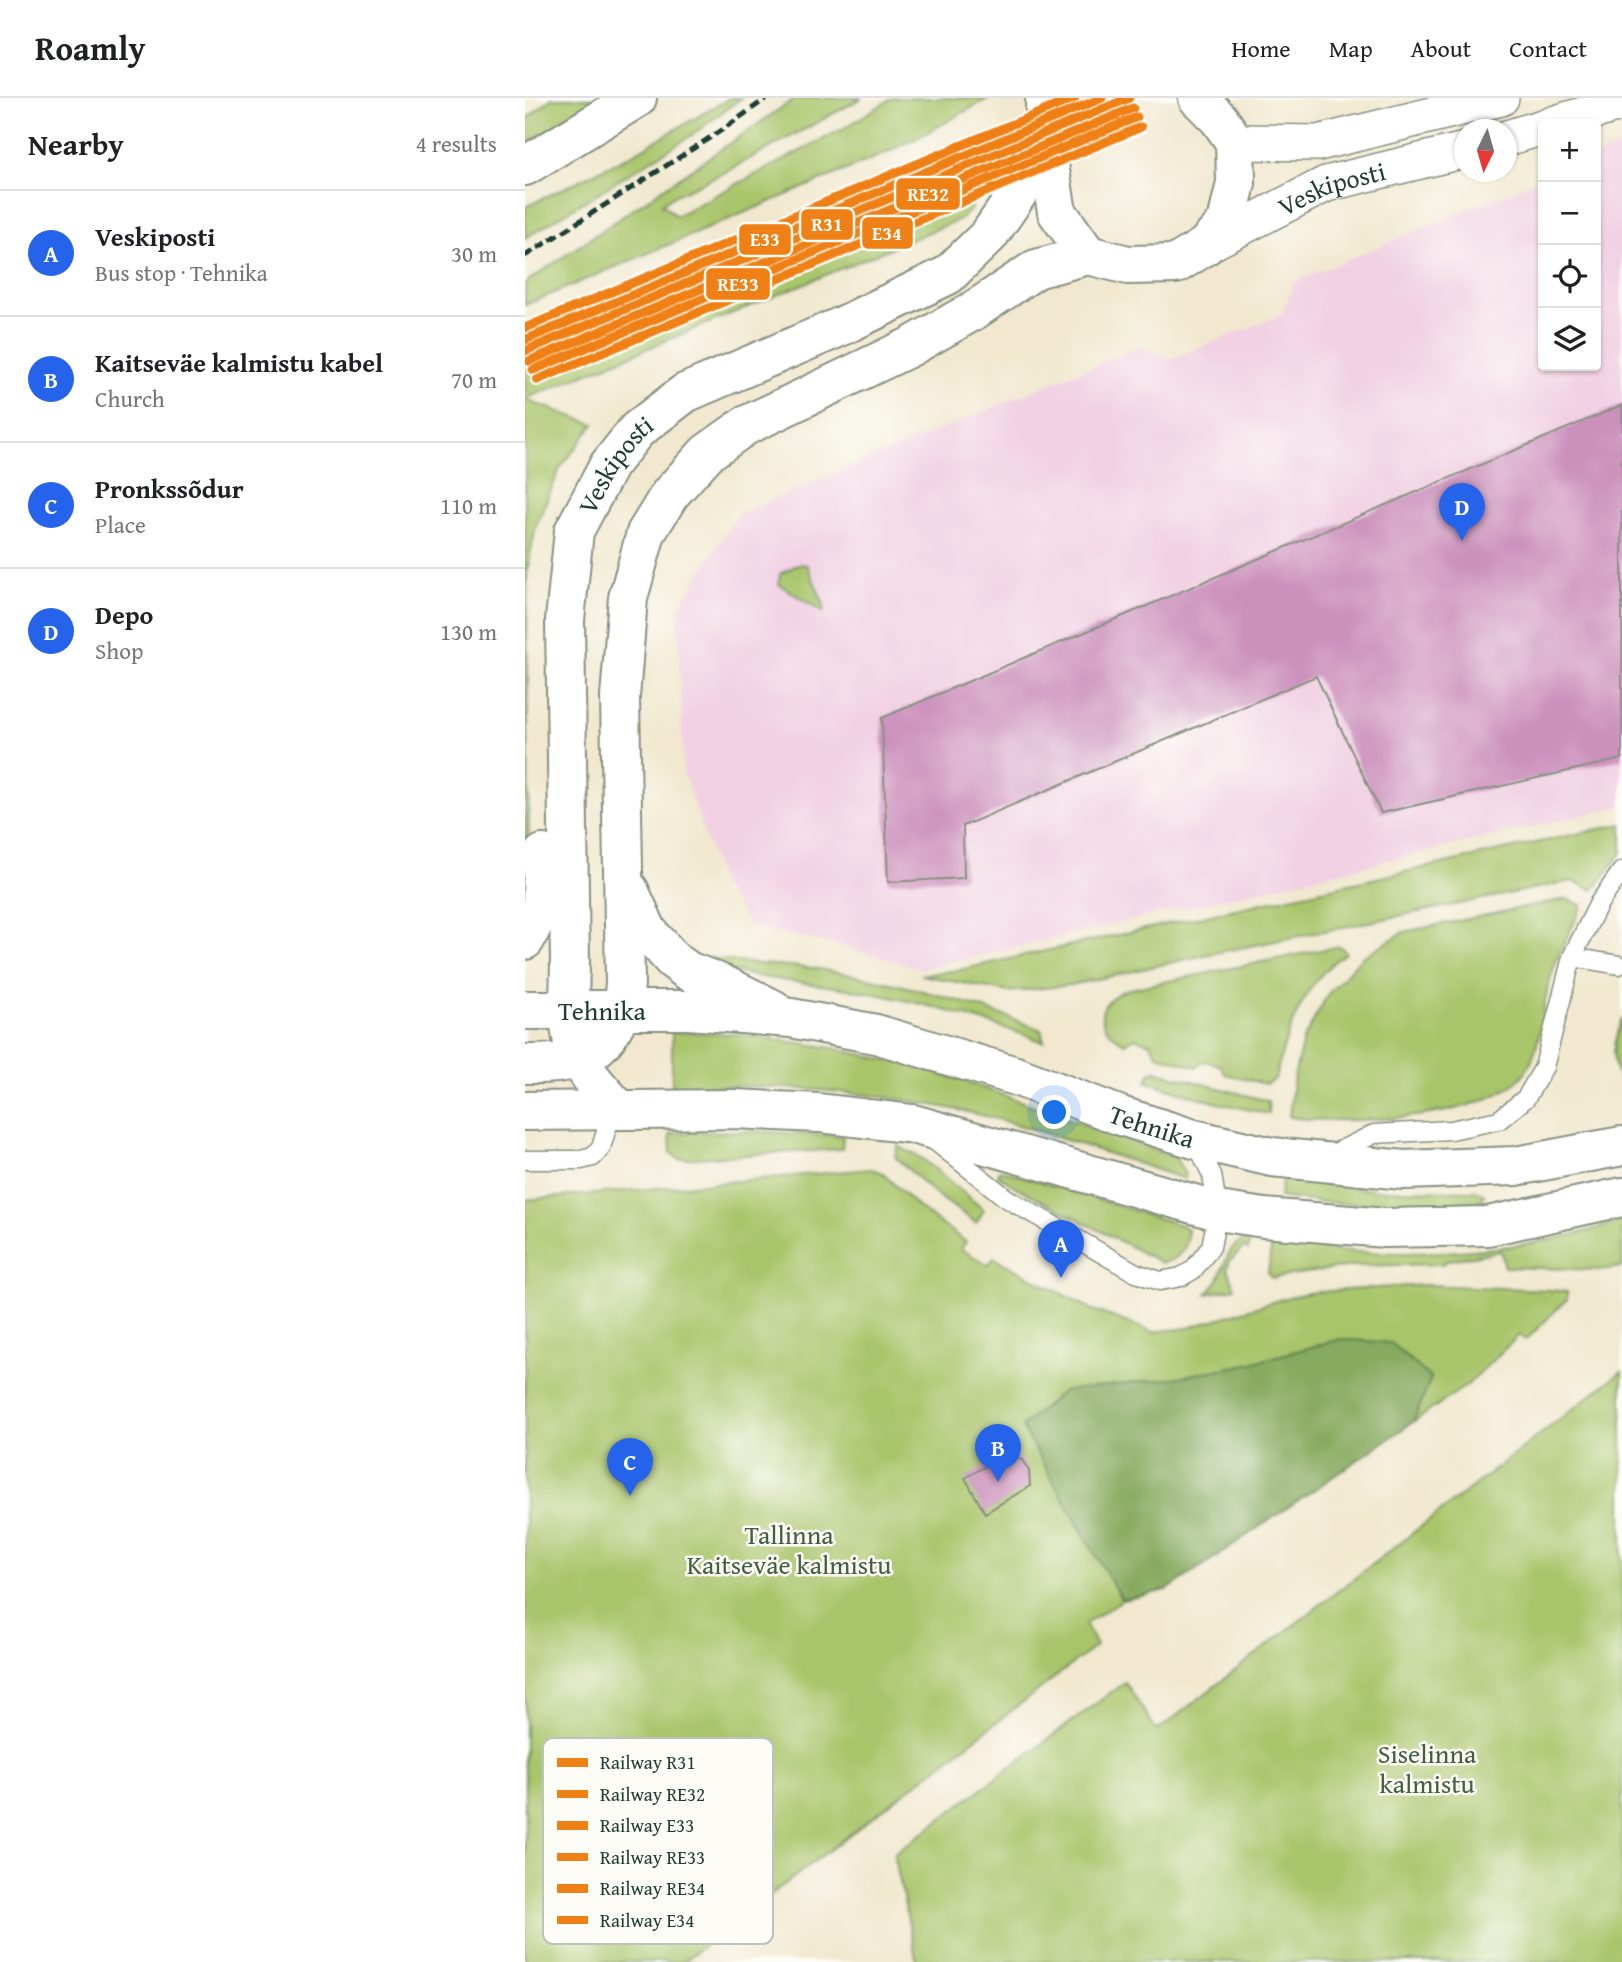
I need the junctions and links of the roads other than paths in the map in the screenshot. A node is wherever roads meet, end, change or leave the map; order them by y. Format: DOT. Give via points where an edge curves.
graph roads {
  1 [pos="637,98"];
  2 [pos="1045,98"];
  3 [pos="1198,98"];
  4 [pos="1501,98"];
  5 [pos="1622,103"];
  6 [pos="1569,119"];
  7 [pos="1538,129"];
  8 [pos="1517,135"];
  9 [pos="1045,141"];
  10 [pos="1235,142"];
  11 [pos="1454,153"];
  12 [pos="525,166"];
  13 [pos="1205,246"];
  14 [pos="1088,255"];
  15 [pos="568,802"];
  16 [pos="1622,871"];
  17 [pos="624,876"];
  18 [pos="525,940"];
  19 [pos="1572,957"];
  20 [pos="1619,965"];
  21 [pos="525,1010"];
  22 [pos="569,1010"];
  23 [pos="622,1010"];
  24 [pos="791,1018"];
  25 [pos="577,1059"];
  26 [pos="525,1064"];
  27 [pos="621,1110"];
  28 [pos="525,1111"];
  29 [pos="913,1124"];
  30 [pos="1194,1139"];
  31 [pos="1622,1146"];
  32 [pos="525,1160"];
  33 [pos="1318,1161"];
  34 [pos="1622,1197"];
  35 [pos="1218,1211"];
  1 -- 12 [label="street"];
  2 -- 9 [label="street"];
  3 -- 10 [label="street"];
  4 -- 10 [label="street, Veskiposti" via="1318,143"];
  5 -- 6 [label="street"];
  7 -- 8 [label="street"];
  9 -- 14 [label="street" via="1057,212"];
  9 -- 15 [label="street, Veskiposti" via="1020,190 989,235 948,275 685,393 636,430 609,465 575,531 565,620"];
  10 -- 13 [label="street" via="1235,183 1227,222"];
  11 -- 13 [label="street, Veskiposti" via="1326,184"];
  13 -- 14 [label="street" via="1176,264 1128,265"];
  14 -- 17 [label="street" via="1036,269 909,347 745,426 707,453 670,494 646,533 628,598 619,697"];
  15 -- 18 [label="street" via="543,844 542,907"];
  15 -- 22 [label="street, Veskiposti"];
  16 -- 19 [label="lane" via="1599,903"];
  17 -- 23 [label="street"];
  17 -- 24 [label="street" via="647,932 673,960"];
  19 -- 20 [label="lane"];
  19 -- 33 [label="lane" via="1544,1067 1526,1098 1499,1120 1451,1130 1374,1134"];
  21 -- 22 [label="street, Tehnika"];
  22 -- 23 [label="street, Tehnika"];
  22 -- 25 [label="street, Veskiposti"];
  23 -- 24 [label="street, Tehnika"];
  23 -- 25 [label="street" via="607,1036"];
  24 -- 30 [label="street, Tehnika" via="953,1055"];
  25 -- 26 [label="street"];
  25 -- 27 [label="street"];
  27 -- 28 [label="street"];
  27 -- 29 [label="street" via="735,1108"];
  27 -- 32 [label="lane" via="613,1114 593,1157"];
  29 -- 35 [label="street"];
  29 -- 35 [label="lane" via="1006,1198 1148,1279 1171,1280 1193,1269 1211,1247"];
  30 -- 33 [label="street, Tehnika" via="1272,1157"];
  30 -- 35 [label="lane" via="1212,1175"];
  31 -- 33 [label="street, Tehnika" via="1516,1166 1404,1170"];
  34 -- 35 [label="street" via="1488,1226 1386,1228"];
}
